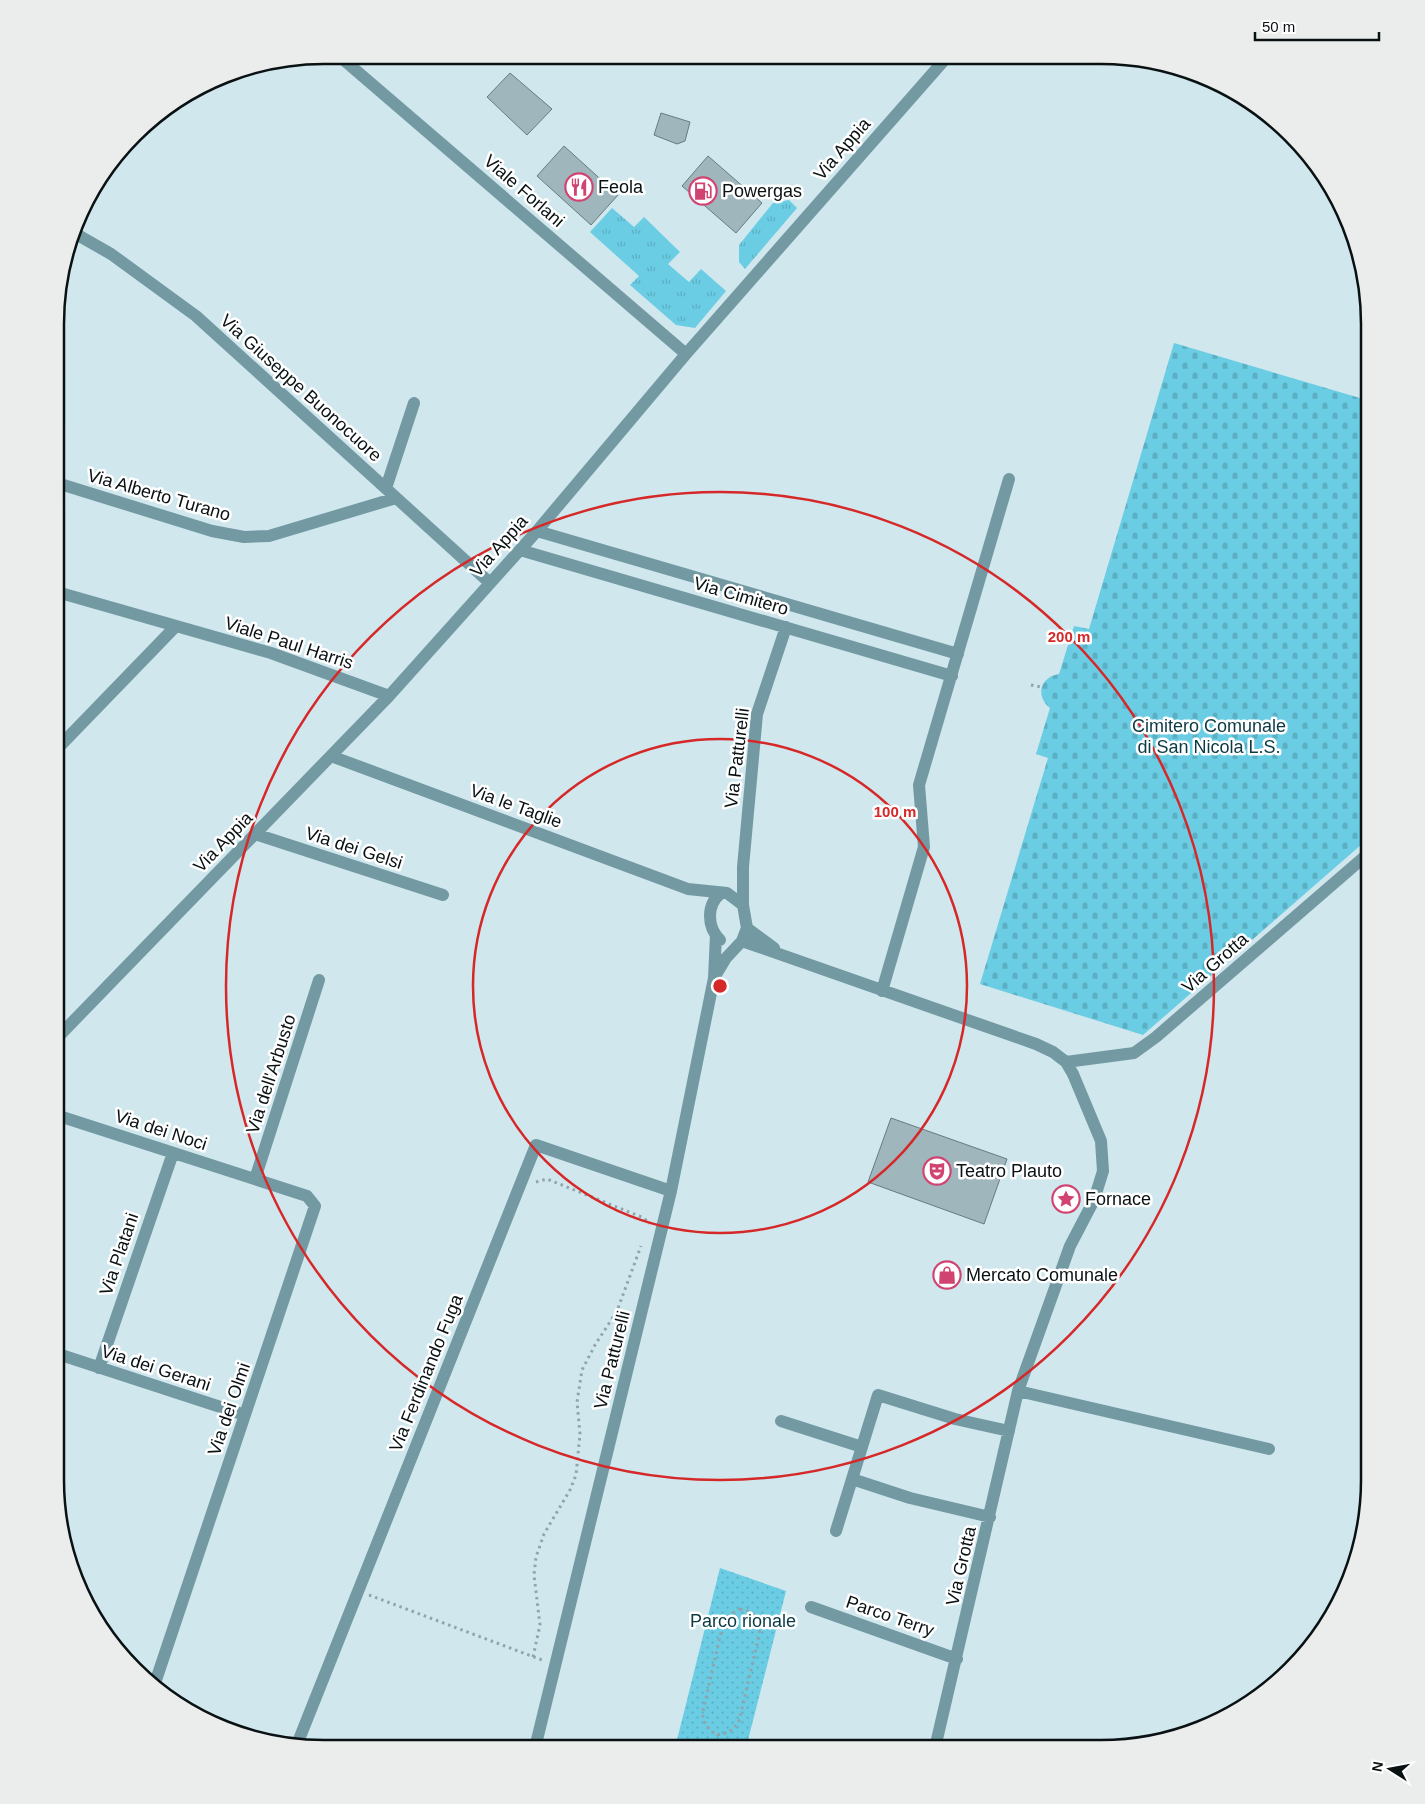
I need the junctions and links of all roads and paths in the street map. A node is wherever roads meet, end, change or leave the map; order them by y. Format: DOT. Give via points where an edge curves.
graph roads {
  1 [pos="348,64"];
  2 [pos="940,64"];
  3 [pos="80,236"];
  4 [pos="686,354"];
  5 [pos="414,403"];
  6 [pos="1010,479"];
  7 [pos="64,485"];
  8 [pos="386,488"];
  9 [pos="396,498"];
  10 [pos="537,531"];
  11 [pos="520,550"];
  12 [pos="490,583"];
  13 [pos="64,594"];
  14 [pos="176,626"];
  15 [pos="786,627"];
  16 [pos="958,654"];
  17 [pos="952,676"];
  18 [pos="1031,685"];
  19 [pos="1041,687"];
  20 [pos="390,696"];
  21 [pos="64,742"];
  22 [pos="331,756"];
  23 [pos="255,834"];
  24 [pos="1361,860"];
  25 [pos="743,867"];
  26 [pos="688,888"];
  27 [pos="724,893"];
  28 [pos="442,895"];
  29 [pos="743,905"];
  30 [pos="711,909"];
  31 [pos="747,928"];
  32 [pos="716,935"];
  33 [pos="739,943"];
  34 [pos="784,956"];
  35 [pos="714,978"];
  36 [pos="320,980"];
  37 [pos="882,991"];
  38 [pos="64,1031"];
  39 [pos="1066,1062"];
  40 [pos="64,1118"];
  41 [pos="173,1153"];
  42 [pos="255,1179"];
  43 [pos="532,1184"];
  44 [pos="671,1191"];
  45 [pos="647,1232"];
  46 [pos="644,1239"];
  47 [pos="64,1356"];
  48 [pos="99,1368"];
  49 [pos="1018,1391"];
  50 [pos="245,1415"];
  51 [pos="781,1421"];
  52 [pos="1009,1431"];
  53 [pos="862,1447"];
  54 [pos="1269,1449"];
  55 [pos="852,1479"];
  56 [pos="990,1517"];
  57 [pos="836,1531"];
  58 [pos="371,1585"];
  59 [pos="367,1594"];
  60 [pos="364,1603"];
  61 [pos="811,1607"];
  62 [pos="533,1657"];
  63 [pos="957,1659"];
  64 [pos="540,1668"];
  65 [pos="156,1680"];
  66 [pos="716,1735"];
  67 [pos="299,1739"];
  68 [pos="537,1740"];
  69 [pos="715,1740"];
  70 [pos="937,1740"];
  1 -- 4 [label="street, Viale Forlani"];
  2 -- 4 [label="street, Via Appia"];
  3 -- 8 [label="street, Via Giuseppe Buonocuore" via="111,254 196,316"];
  4 -- 10 [label="street, Via Appia"];
  5 -- 8 [label="street"];
  6 -- 16 [label="street"];
  7 -- 9 [label="street, Via Alberto Turano" via="212,531 244,537 269,536"];
  8 -- 9 [label="street, Via Giuseppe Buonocuore"];
  9 -- 12 [label="street, Via Giuseppe Buonocuore"];
  10 -- 11 [label="street, Via Appia"];
  10 -- 16 [label="street, Via Cimitero"];
  11 -- 12 [label="street, Via Appia"];
  11 -- 15 [label="street, Via Cimitero"];
  12 -- 20 [label="street, Via Appia"];
  13 -- 14 [label="street, Viale Paul Harris"];
  14 -- 20 [label="street, Viale Paul Harris" via="272,653"];
  14 -- 21 [label="street"];
  15 -- 17 [label="street, Via Cimitero"];
  15 -- 25 [label="street, Via Patturelli" via="757,714"];
  16 -- 17 [label="street"];
  17 -- 37 [label="street" via="919,785 924,847"];
  18 -- 19 [label="path"];
  20 -- 22 [label="street, Via Appia"];
  22 -- 23 [label="street, Via Appia"];
  22 -- 26 [label="street, Via le Taglie"];
  23 -- 28 [label="street, Via dei Gelsi"];
  23 -- 38 [label="street, Via Appia"];
  24 -- 39 [label="street, Via Grotta" via="1134,1053"];
  25 -- 27 [label="street, Via Patturelli"];
  25 -- 29 [label="street, Via Patturelli"];
  26 -- 27 [label="street, Via le Taglie"];
  26 -- 30 [label="street, Via le Taglie"];
  27 -- 29 [label="street"];
  27 -- 30 [label="street, Via Patturelli" via="715,897"];
  29 -- 31 [label="street, Via Patturelli"];
  30 -- 32 [label="street, Via Patturelli" via="710,925"];
  31 -- 33 [label="street, Via Patturelli"];
  31 -- 34 [label="street"];
  32 -- 33 [label="street" via="725,943"];
  32 -- 35 [label="street, Via Patturelli"];
  33 -- 34 [label="street"];
  33 -- 35 [label="street, Via Patturelli"];
  34 -- 37 [label="street"];
  35 -- 44 [label="street, Via Patturelli"];
  36 -- 42 [label="street, Via dell'Arbusto"];
  37 -- 39 [label="street" via="1036,1044"];
  39 -- 49 [label="street, Via Grotta" via="1096,1125 1101,1141 1103,1172 1094,1200 1070,1246"];
  40 -- 41 [label="street, Via dei Noci"];
  41 -- 42 [label="street, Via dei Noci"];
  41 -- 48 [label="street, Via Platani"];
  42 -- 50 [label="street, Via dei Olmi" via="307,1196 315,1206"];
  43 -- 45 [label="path" via="547,1179 644,1218 649,1224"];
  44 -- 67 [label="street, Via Ferdinando Fuga" via="536,1145"];
  44 -- 68 [label="street, Via Patturelli"];
  46 -- 62 [label="path" via="617,1311 582,1370 577,1402 580,1434 576,1475 544,1534 536,1557 534,1574 540,1625"];
  47 -- 48 [label="street, Via dei Gerani"];
  48 -- 50 [label="street, Via dei Gerani"];
  49 -- 52 [label="street, Via Grotta"];
  49 -- 54 [label="street"];
  50 -- 65 [label="street, Via dei Olmi"];
  51 -- 53 [label="street"];
  52 -- 53 [label="street" via="955,1419 878,1395"];
  52 -- 56 [label="street, Via Grotta"];
  53 -- 55 [label="street"];
  55 -- 56 [label="street" via="910,1498"];
  55 -- 57 [label="street"];
  56 -- 63 [label="street, Via Grotta"];
  58 -- 59 [label="path"];
  59 -- 60 [label="path"];
  59 -- 62 [label="path"];
  61 -- 63 [label="street, Parco Terry"];
  62 -- 64 [label="path" via="542,1660"];
  63 -- 70 [label="street, Via Grotta"];
  66 -- 66 [label="path" via="728,1733 739,1721 761,1624 749,1611 740,1609 733,1612 723,1624 702,1718"];
  66 -- 69 [label="path"];
}
